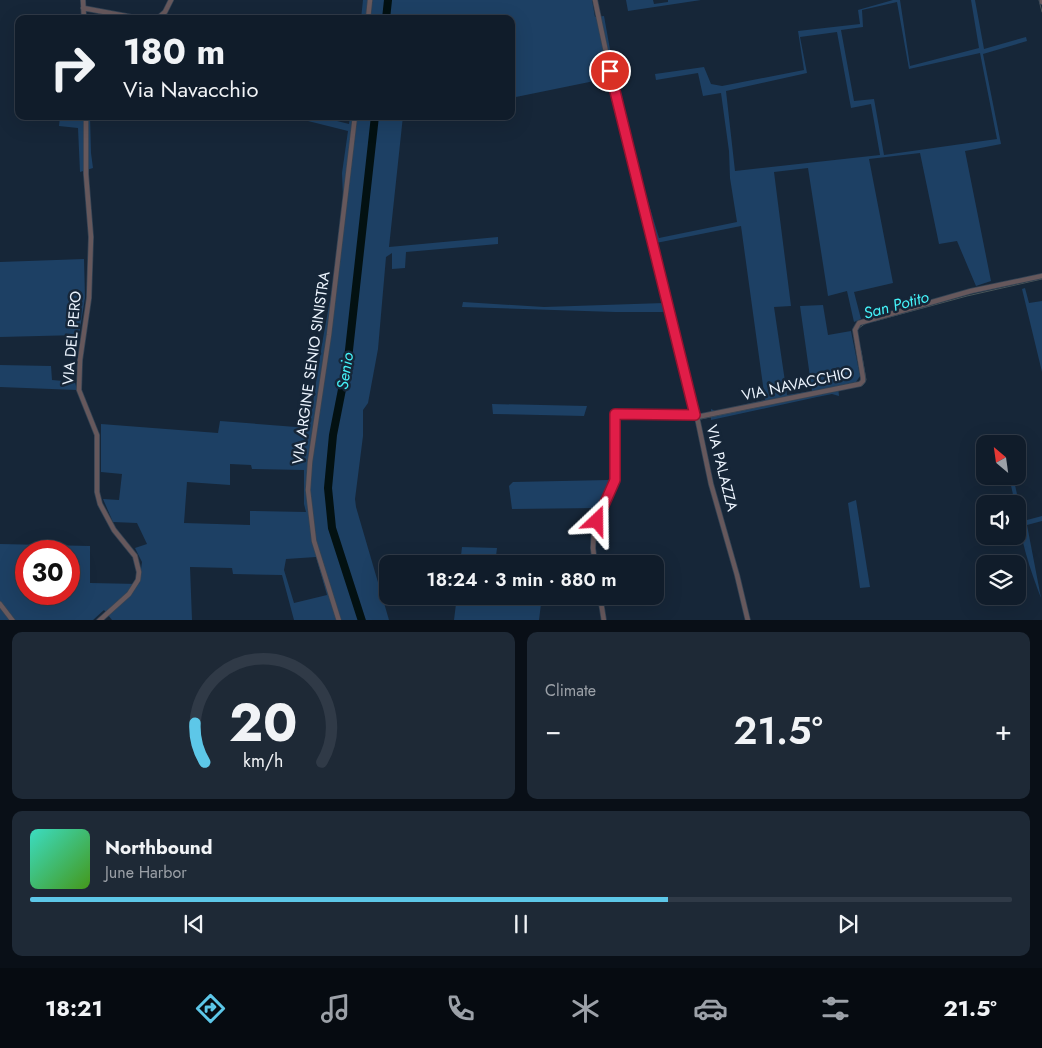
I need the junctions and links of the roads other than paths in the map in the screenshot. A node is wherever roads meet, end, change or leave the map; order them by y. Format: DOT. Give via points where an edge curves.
graph roads {
  1 [pos="83,0"];
  2 [pos="171,0"];
  3 [pos="370,0"];
  4 [pos="595,0"];
  5 [pos="83,8"];
  6 [pos="84,15"];
  7 [pos="121,15"];
  8 [pos="162,15"];
  9 [pos="368,15"];
  10 [pos="86,120"];
  11 [pos="355,120"];
  12 [pos="1042,276"];
  13 [pos="696,416"];
  14 [pos="594,555"];
  15 [pos="0,604"];
  16 [pos="602,605"];
  17 [pos="13,620"];
  18 [pos="99,620"];
  19 [pos="339,620"];
  20 [pos="604,620"];
  21 [pos="748,620"];
  1 -- 5 [label="street"];
  2 -- 8 [label="street"];
  3 -- 9 [label="street"];
  4 -- 13 [label="street, VIA PALAZZA" via="612,81"];
  5 -- 6 [label="street"];
  5 -- 7 [label="street"];
  10 -- 18 [label="street, VIA DEL PERO" via="91,237 79,390 97,435 100,504 114,530 135,556 139,572 129,594"];
  11 -- 19 [label="street, VIA ARGINE SENIO SINISTRA" via="308,490 314,540"];
  12 -- 13 [label="street, VIA NAVACCHIO" via="970,291 859,323 855,330 863,378 860,384"];
  13 -- 14 [label="street, VIA NAVACCHIO" via="615,414 615,480 594,531"];
  13 -- 21 [label="street, VIA PALAZZA"];
  15 -- 17 [label="street"];
  16 -- 20 [label="street"];
}
